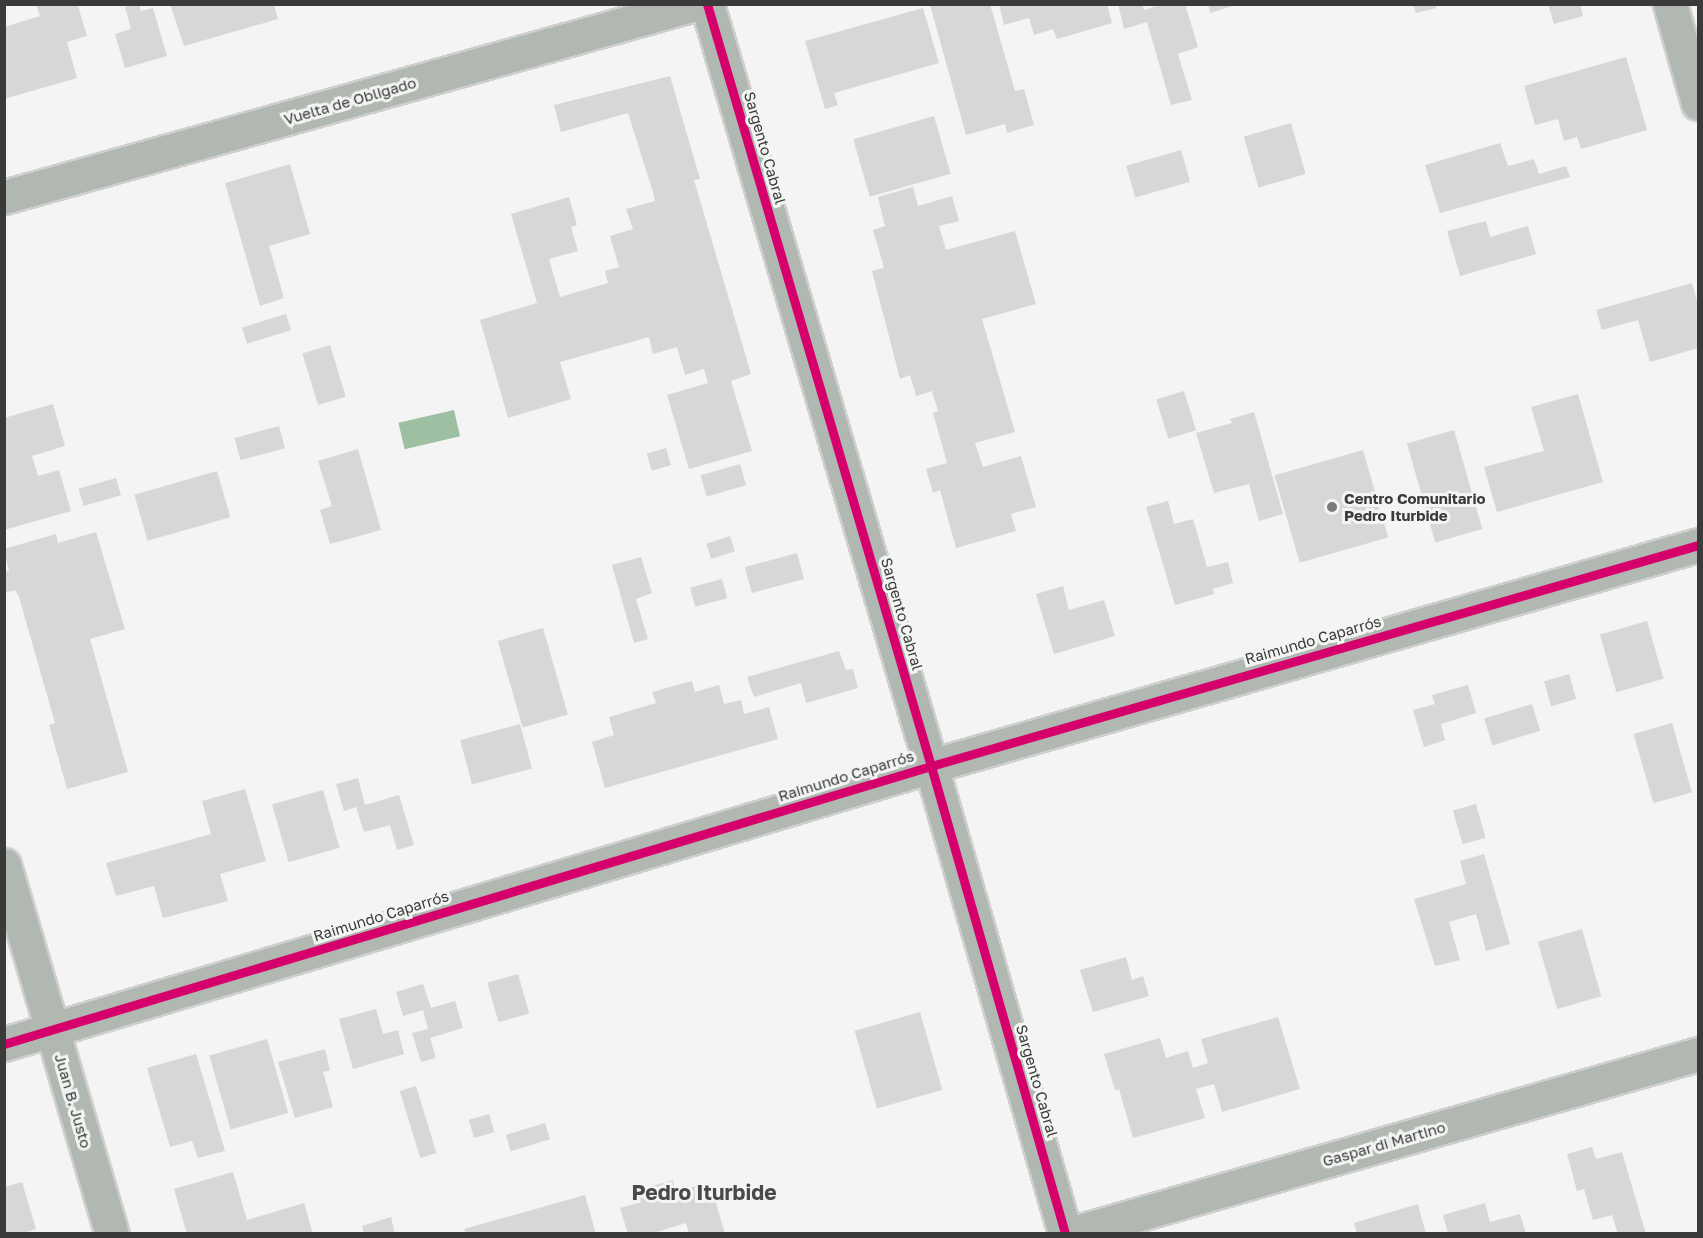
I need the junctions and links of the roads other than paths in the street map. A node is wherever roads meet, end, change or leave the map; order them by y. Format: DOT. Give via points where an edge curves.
graph roads {
  1 [pos="695,4"];
  2 [pos="707,4"];
  3 [pos="1670,4"];
  4 [pos="1698,103"];
  5 [pos="4,197"];
  6 [pos="1698,545"];
  7 [pos="931,766"];
  8 [pos="4,865"];
  9 [pos="53,1030"];
  10 [pos="4,1044"];
  11 [pos="1698,1054"];
  12 [pos="112,1233"];
  13 [pos="1065,1233"];
  14 [pos="1070,1233"];
  1 -- 5 [label="street, Vuelta de Obligado"];
  2 -- 7 [label="street, Sargento Cabral"];
  3 -- 4 [label="street"];
  6 -- 7 [label="street, Raimundo Caparrós"];
  7 -- 9 [label="street, Raimundo Caparrós"];
  7 -- 13 [label="street, Sargento Cabral"];
  8 -- 9 [label="street, Juan B. Justo"];
  9 -- 10 [label="street, Raimundo Caparrós"];
  9 -- 12 [label="street, Juan B. Justo"];
  11 -- 14 [label="street, Gaspar di Martino"];
}
